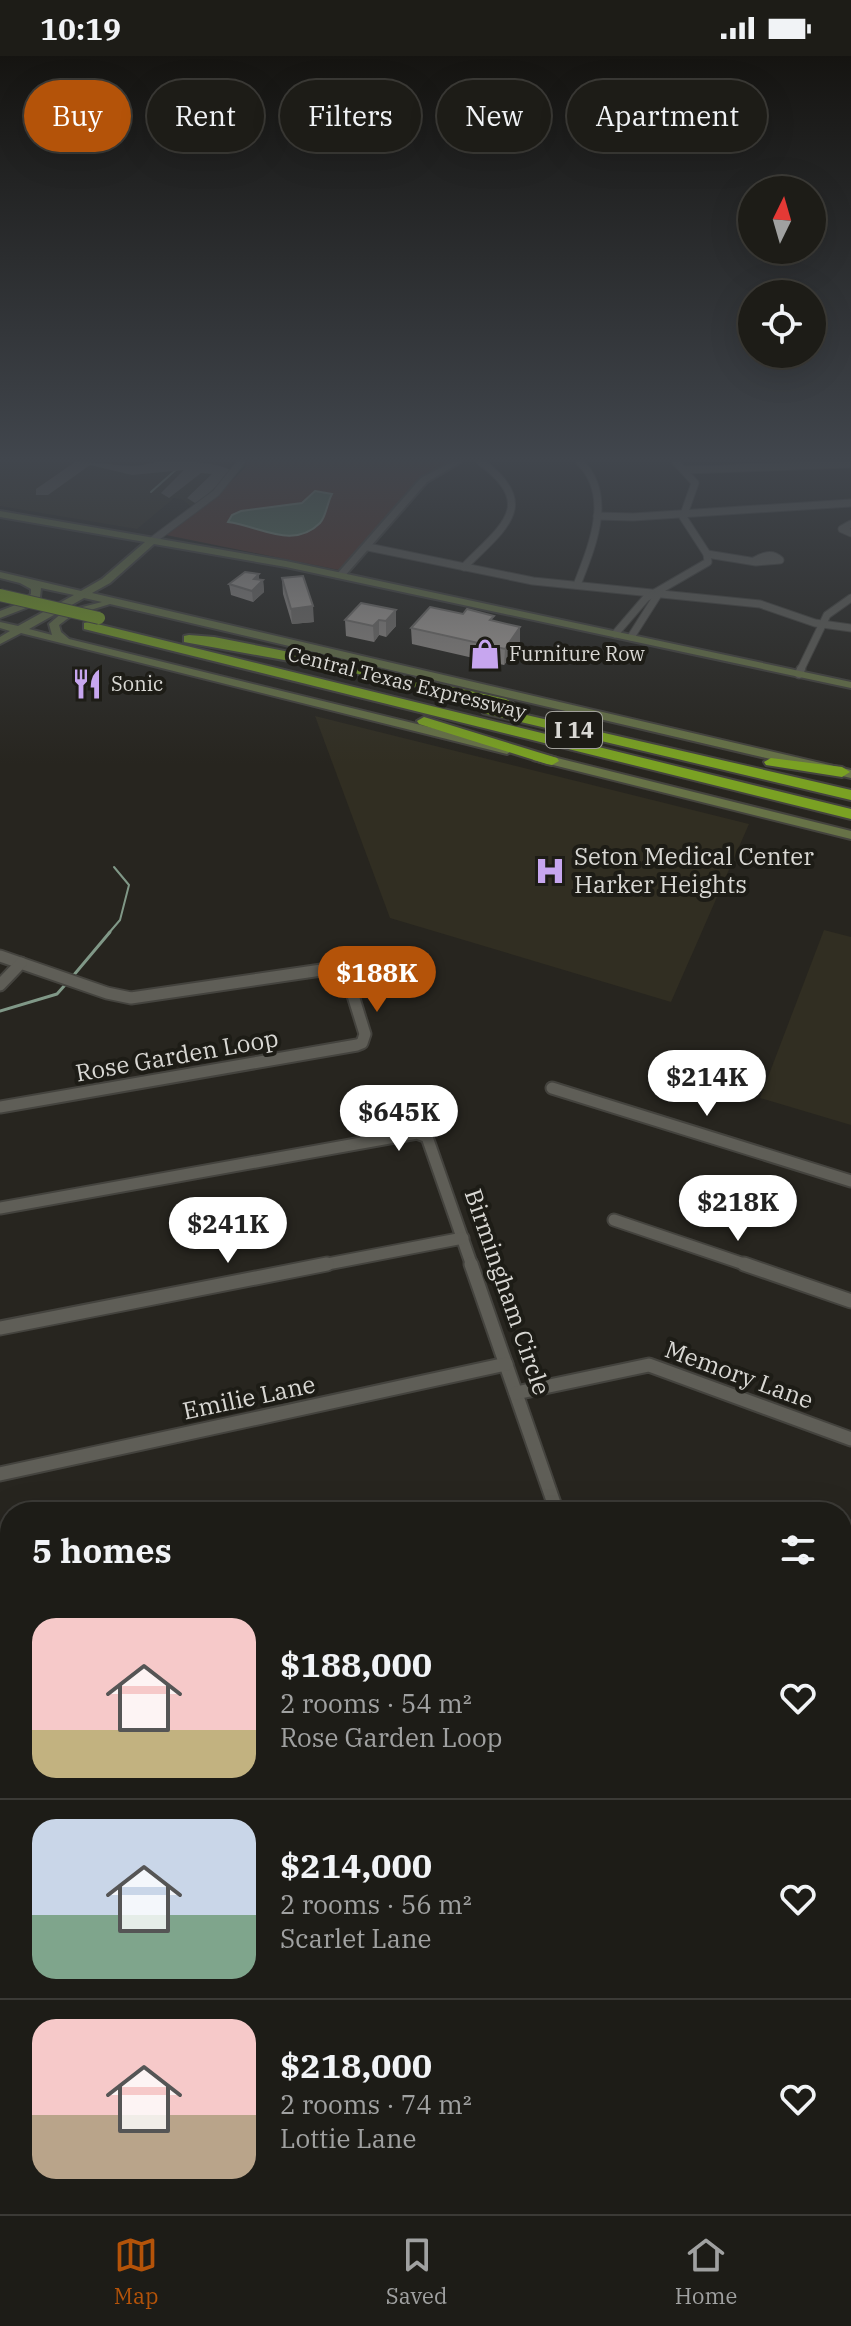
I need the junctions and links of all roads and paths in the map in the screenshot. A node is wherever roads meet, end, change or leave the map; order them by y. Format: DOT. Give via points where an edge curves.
graph roads {
  1 [pos="124,563"];
  2 [pos="271,563"];
  3 [pos="353,563"];
  4 [pos="443,563"];
  5 [pos="468,563"];
  6 [pos="584,563"];
  7 [pos="707,563"];
  8 [pos="464,567"];
  9 [pos="0,575"];
  10 [pos="340,576"];
  11 [pos="103,579"];
  12 [pos="22,580"];
  13 [pos="577,585"];
  14 [pos="51,587"];
  15 [pos="78,593"];
  16 [pos="659,593"];
  17 [pos="0,595"];
  18 [pos="851,598"];
  19 [pos="119,603"];
  20 [pos="0,604"];
  21 [pos="0,615"];
  22 [pos="94,622"];
  23 [pos="822,625"];
  24 [pos="6,628"];
  25 [pos="851,628"];
  26 [pos="615,634"];
  27 [pos="50,637"];
  28 [pos="631,637"];
  29 [pos="189,639"];
  30 [pos="65,641"];
  31 [pos="0,642"];
  32 [pos="249,665"];
  33 [pos="799,674"];
  34 [pos="851,685"];
  35 [pos="552,761"];
  36 [pos="847,773"];
  37 [pos="851,795"];
  38 [pos="851,814"];
  39 [pos="851,835"];
  40 [pos="0,956"];
  41 [pos="21,963"];
  42 [pos="0,985"];
  43 [pos="552,1088"];
  44 [pos="0,1107"];
  45 [pos="851,1181"];
  46 [pos="0,1208"];
  47 [pos="614,1220"];
  48 [pos="463,1238"];
  49 [pos="851,1301"];
  50 [pos="0,1328"];
  51 [pos="506,1364"];
  52 [pos="516,1393"];
  53 [pos="851,1439"];
  54 [pos="0,1474"];
  55 [pos="553,1502"];
  1 -- 11 [label="main road"];
  2 -- 10 [label="main road"];
  3 -- 10 [label="street"];
  4 -- 8 [label="street"];
  5 -- 8 [label="street"];
  6 -- 13 [label="street"];
  7 -- 16 [label="street"];
  8 -- 13 [label="street"];
  9 -- 12 [label="main road"];
  10 -- 26 [label="main road"];
  11 -- 14 [label="main road"];
  11 -- 15 [label="main road"];
  11 -- 19 [label="main road" via="106,591"];
  12 -- 14 [label="main road"];
  12 -- 21 [label="main road" via="36,588 36,595"];
  13 -- 16 [label="street"];
  14 -- 15 [label="main road"];
  15 -- 19 [label="main road"];
  15 -- 24 [label="main road"];
  16 -- 23 [label="street" via="760,604"];
  16 -- 26 [label="street" via="646,598"];
  16 -- 28 [label="street"];
  17 -- 22 [label="highway, Central Texas Expressway / I 14, bridge"];
  18 -- 23 [label="street" via="832,610"];
  19 -- 30 [label="main road" via="67,614 54,624"];
  19 -- 36 [label="main road"];
  20 -- 22 [label="highway, Central Texas Expressway / I 14"];
  22 -- 29 [label="highway, Central Texas Expressway / I 14"];
  22 -- 32 [label="highway, Central Texas Expressway / I 14"];
  23 -- 25 [label="street"];
  23 -- 33 [label="street"];
  24 -- 27 [label="main road"];
  24 -- 31 [label="main road"];
  26 -- 28 [label="main road"];
  27 -- 30 [label="main road"];
  27 -- 31 [label="main road"];
  28 -- 33 [label="main road"];
  29 -- 36 [label="highway" via="412,681 748,758"];
  29 -- 37 [label="highway, Central Texas Expressway / I 14"];
  30 -- 35 [label="main road"];
  32 -- 35 [label="highway"];
  32 -- 38 [label="highway, Central Texas Expressway / I 14"];
  33 -- 34 [label="main road"];
  35 -- 39 [label="main road"];
  40 -- 41 [label="street, Rose Garden Loop"];
  41 -- 42 [label="street"];
  41 -- 44 [label="street, Rose Garden Loop" via="131,998 335,968 346,973 365,1039 357,1045"];
  43 -- 45 [label="street"];
  46 -- 48 [label="street, Birmingham Circle" via="417,1133 427,1137"];
  47 -- 49 [label="street"];
  48 -- 50 [label="street"];
  48 -- 51 [label="street, Birmingham Circle"];
  51 -- 52 [label="street, Birmingham Circle"];
  51 -- 54 [label="street, Emilie Lane"];
  52 -- 53 [label="street, Memory Lane" via="649,1365"];
  52 -- 55 [label="street, Birmingham Circle"];
}
